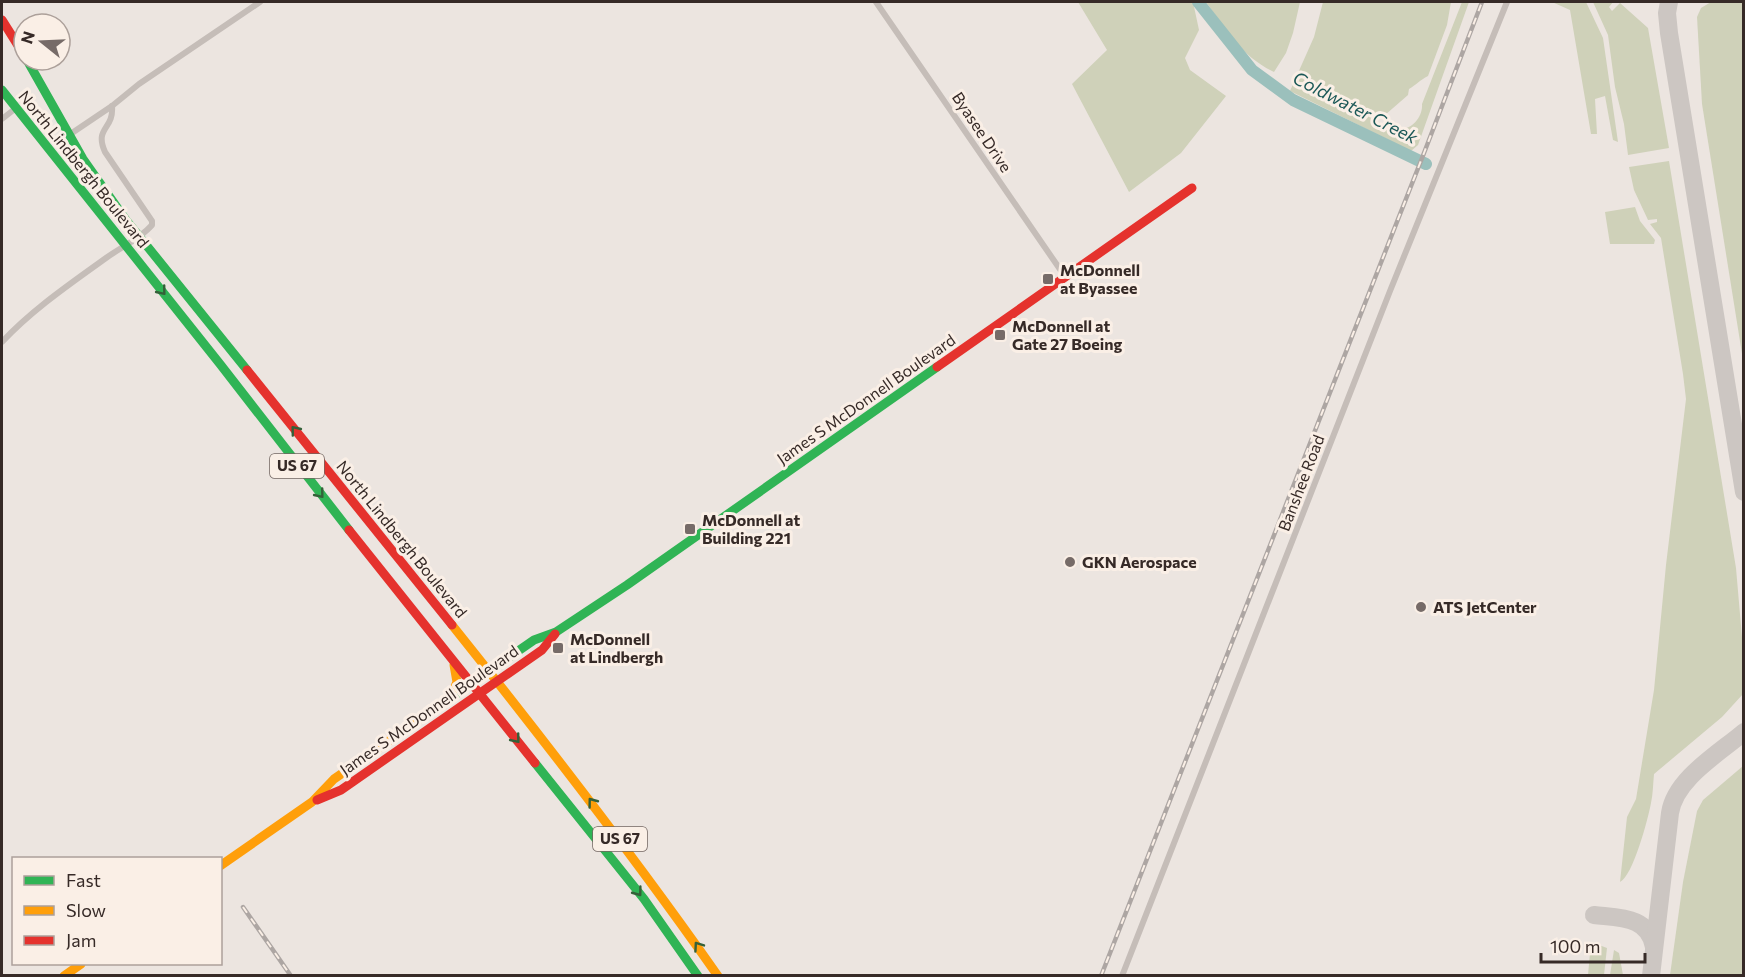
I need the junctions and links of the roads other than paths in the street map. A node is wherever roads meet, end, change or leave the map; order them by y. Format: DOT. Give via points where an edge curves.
graph roads {
  1 [pos="260,2"];
  2 [pos="876,2"];
  3 [pos="1507,2"];
  4 [pos="2,20"];
  5 [pos="12,36"];
  6 [pos="34,72"];
  7 [pos="2,90"];
  8 [pos="112,106"];
  9 [pos="16,108"];
  10 [pos="2,119"];
  11 [pos="69,136"];
  12 [pos="1192,188"];
  13 [pos="139,236"];
  14 [pos="125,245"];
  15 [pos="1066,278"];
  16 [pos="2,342"];
  17 [pos="556,632"];
  18 [pos="452,659"];
  19 [pos="490,672"];
  20 [pos="497,681"];
  21 [pos="472,684"];
  22 [pos="479,694"];
  23 [pos="449,700"];
  24 [pos="312,802"];
  25 [pos="222,865"];
  26 [pos="78,965"];
  27 [pos="64,975"];
  28 [pos="698,975"];
  29 [pos="718,975"];
  30 [pos="1122,975"];
  1 -- 8 [label="street"];
  2 -- 15 [label="street, Byasee Drive"];
  3 -- 30 [label="street, Banshee Road"];
  4 -- 5 [label="main road"];
  6 -- 11 [label="main road, North Lindbergh Boulevard / US 67"];
  7 -- 9 [label="main road, North Lindbergh Boulevard / US 67"];
  8 -- 11 [label="street"];
  8 -- 13 [label="street" via="113,117 101,135 101,142 152,221"];
  9 -- 10 [label="street"];
  9 -- 14 [label="main road, North Lindbergh Boulevard / US 67"];
  11 -- 13 [label="main road, North Lindbergh Boulevard / US 67"];
  12 -- 15 [label="main road, James S McDonnell Boulevard"];
  13 -- 14 [label="street"];
  19 -- 13 [label="main road, North Lindbergh Boulevard / US 67, one-way"];
  14 -- 16 [label="street" via="25,318"];
  14 -- 18 [label="main road, North Lindbergh Boulevard / US 67, one-way"];
  15 -- 17 [label="main road, James S McDonnell Boulevard"];
  17 -- 19 [label="main road, James S McDonnell Boulevard" via="534,640"];
  17 -- 20 [label="main road, James S McDonnell Boulevard" via="542,650"];
  18 -- 21 [label="main road, North Lindbergh Boulevard / US 67"];
  18 -- 23 [label="main road" via="457,682"];
  19 -- 20 [label="main road, North Lindbergh Boulevard / US 67"];
  19 -- 21 [label="main road, James S McDonnell Boulevard"];
  20 -- 22 [label="main road, James S McDonnell Boulevard"];
  29 -- 20 [label="main road, North Lindbergh Boulevard / US 67, one-way" via="597,808"];
  21 -- 22 [label="main road, North Lindbergh Boulevard / US 67"];
  21 -- 23 [label="main road, James S McDonnell Boulevard"];
  22 -- 24 [label="main road, James S McDonnell Boulevard" via="341,790"];
  22 -- 28 [label="main road, North Lindbergh Boulevard / US 67, one-way" via="625,874"];
  23 -- 24 [label="main road, James S McDonnell Boulevard" via="334,779"];
  24 -- 25 [label="main road, James S McDonnell Boulevard"];
  26 -- 27 [label="main road"];
}
